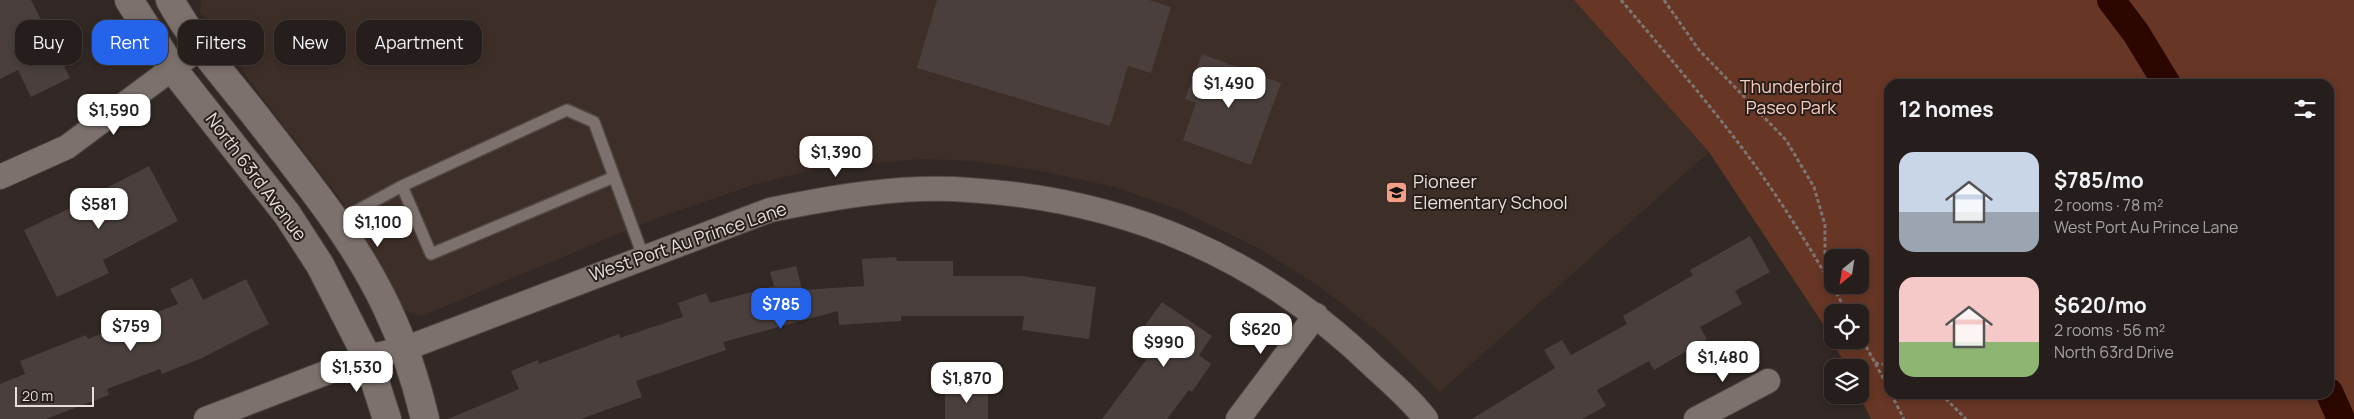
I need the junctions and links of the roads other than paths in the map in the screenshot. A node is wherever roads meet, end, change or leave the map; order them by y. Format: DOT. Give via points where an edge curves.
graph roads {
  1 [pos="129,0"];
  2 [pos="170,0"];
  3 [pos="183,20"];
  4 [pos="178,64"];
  5 [pos="215,65"];
  6 [pos="172,68"];
  7 [pos="0,176"];
  8 [pos="614,177"];
  9 [pos="402,186"];
  10 [pos="336,222"];
  11 [pos="304,241"];
  12 [pos="643,256"];
  13 [pos="1316,315"];
  14 [pos="404,349"];
  15 [pos="367,357"];
  16 [pos="1768,381"];
  17 [pos="206,419"];
  18 [pos="387,419"];
  19 [pos="425,419"];
  20 [pos="1238,419"];
  21 [pos="1426,419"];
  22 [pos="1696,419"];
  1 -- 6 [label="street, North 63rd Avenue"];
  2 -- 3 [label="street, North 63rd Avenue"];
  4 -- 6 [label="street"];
  5 -- 10 [label="street, North 63rd Avenue"];
  6 -- 7 [label="street" via="67,147"];
  6 -- 11 [label="street, North 63rd Avenue" via="287,214"];
  8 -- 9 [label="lane" via="594,122 567,110"];
  8 -- 9 [label="lane" via="431,254"];
  8 -- 12 [label="lane"];
  9 -- 10 [label="lane"];
  10 -- 11 [label="street"];
  10 -- 14 [label="street, North 63rd Avenue" via="367,270"];
  11 -- 15 [label="street, North 63rd Avenue" via="352,324"];
  12 -- 13 [label="street, West Port Au Prince Lane" via="770,210 891,191 967,189 1038,197 1148,224 1207,248 1275,286"];
  12 -- 14 [label="street, West Port Au Prince Lane"];
  13 -- 20 [label="street"];
  13 -- 21 [label="street, West Port Au Prince Lane" via="1362,354"];
  14 -- 15 [label="street, West Port Au Prince Lane"];
  14 -- 19 [label="street, North 63rd Avenue"];
  15 -- 17 [label="street, West Port Au Prince Lane"];
  15 -- 18 [label="street, North 63rd Avenue"];
  16 -- 22 [label="street"];
}
